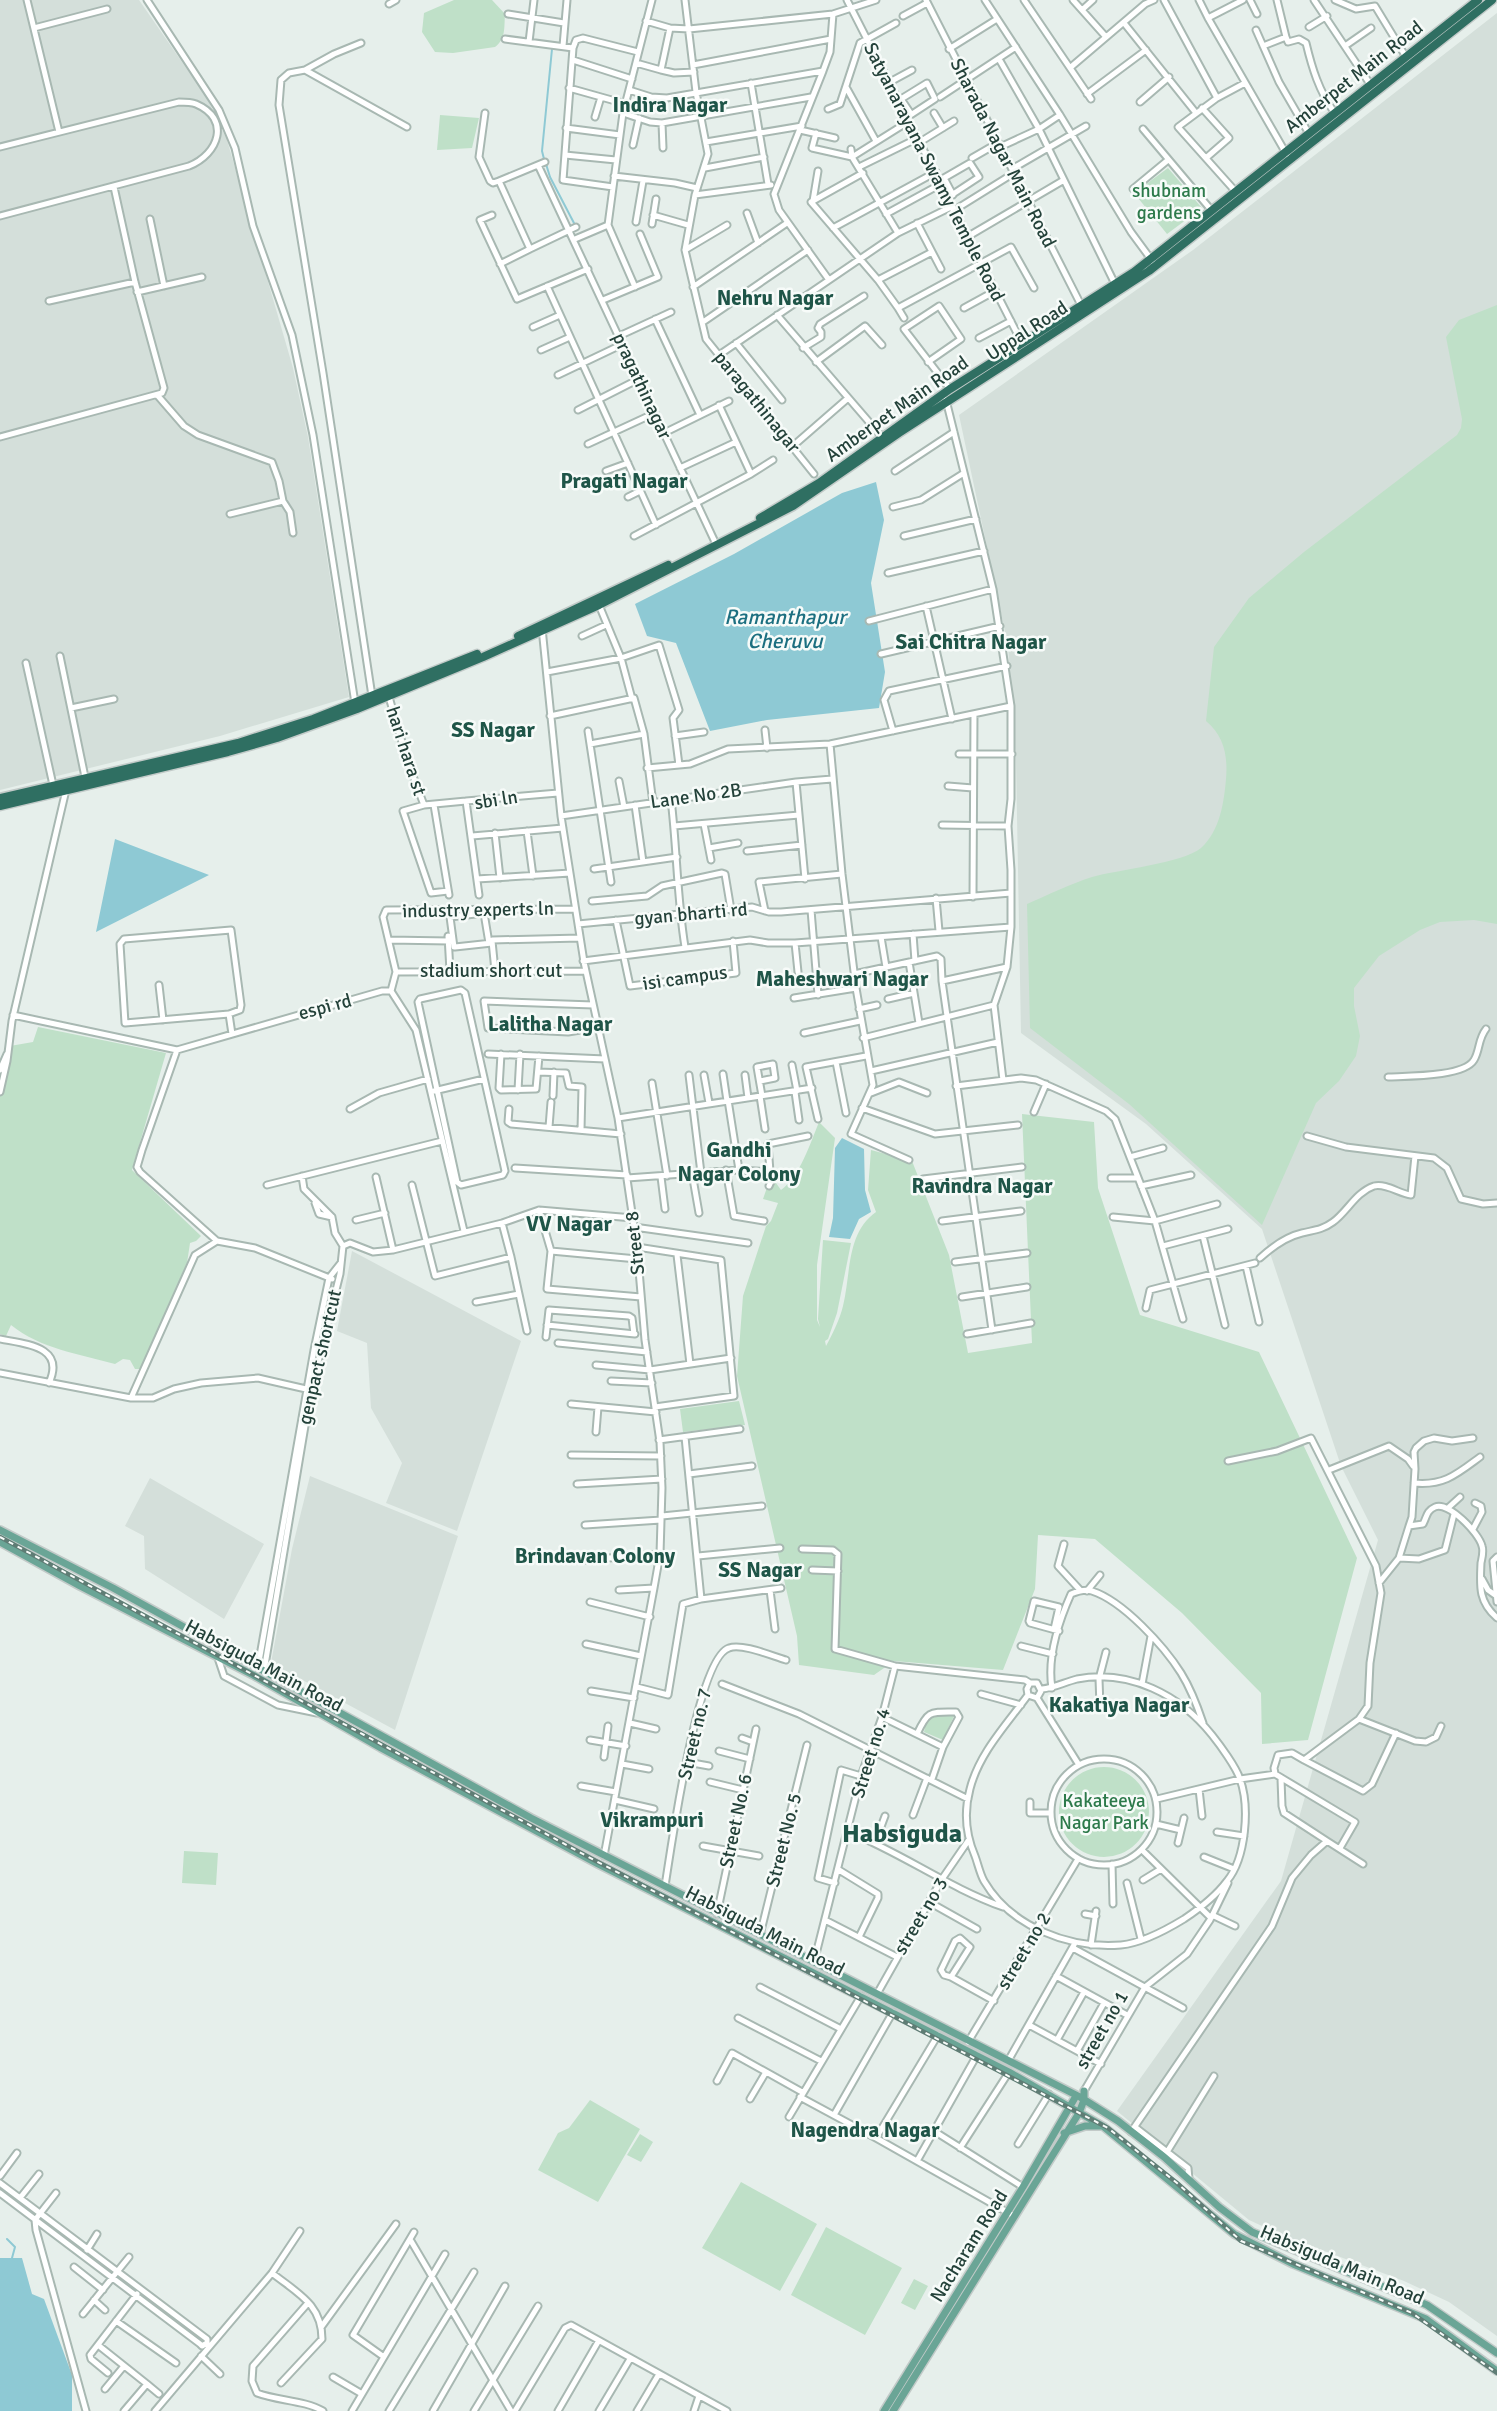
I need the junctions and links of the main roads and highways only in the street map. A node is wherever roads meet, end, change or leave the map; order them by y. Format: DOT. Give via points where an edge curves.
graph roads {
  1 [pos="1478,0"];
  2 [pos="1492,0"];
  3 [pos="1287,155"];
  4 [pos="1153,262"];
  5 [pos="946,396"];
  6 [pos="810,492"];
  7 [pos="542,628"];
  8 [pos="309,724"];
  9 [pos="66,786"];
  10 [pos="0,798"];
  11 [pos="0,806"];
  12 [pos="0,1530"];
  13 [pos="0,1542"];
  14 [pos="388,1738"];
  15 [pos="381,1748"];
  16 [pos="858,1984"];
  17 [pos="857,1995"];
  18 [pos="1052,2096"];
  19 [pos="1076,2096"];
  20 [pos="1084,2100"];
  21 [pos="1075,2110"];
  22 [pos="1061,2123"];
  23 [pos="1104,2127"];
  24 [pos="1064,2133"];
  25 [pos="1010,2215"];
  26 [pos="1419,2302"];
  27 [pos="1413,2313"];
  28 [pos="1497,2353"];
  29 [pos="1497,2371"];
  30 [pos="884,2411"];
  31 [pos="893,2411"];
  1 -- 3 [label="highway, Amberpet Main Road" via="1308,132"];
  2 -- 3 [label="highway, Uppal Road"];
  3 -- 4 [label="highway, Uppal Road"];
  3 -- 4 [label="highway, Amberpet Main Road"];
  4 -- 5 [label="highway, Uppal Road"];
  4 -- 5 [label="highway, Amberpet Main Road"];
  5 -- 6 [label="highway, Uppal Road"];
  5 -- 6 [label="highway, Amberpet Main Road"];
  6 -- 7 [label="highway, Amberpet Main Road"];
  6 -- 7 [label="highway, Uppal Road" via="713,548"];
  7 -- 8 [label="highway"];
  7 -- 8 [label="highway" via="389,697"];
  8 -- 9 [label="highway" via="85,777"];
  8 -- 9 [label="highway" via="222,754"];
  9 -- 10 [label="highway"];
  9 -- 11 [label="highway"];
  12 -- 14 [label="main road, Habsiguda Main Road"];
  13 -- 15 [label="main road, Habsiguda Main Road"];
  14 -- 15 [label="main road"];
  14 -- 16 [label="main road, Habsiguda Main Road" via="531,1818"];
  15 -- 17 [label="main road, Habsiguda Main Road"];
  16 -- 17 [label="main road"];
  16 -- 19 [label="main road, Habsiguda Main Road"];
  17 -- 18 [label="main road, Habsiguda Main Road"];
  18 -- 21 [label="main road, Habsiguda Main Road"];
  18 -- 22 [label="main road" via="1062,2110"];
  19 -- 20 [label="main road, Habsiguda Main Road"];
  19 -- 20 [label="main road, street no 1" via="1084,2091"];
  19 -- 21 [label="main road, Nacharam Road"];
  20 -- 21 [label="main road, Nacharam Road"];
  20 -- 26 [label="main road, Habsiguda Main Road" via="1133,2130 1252,2232"];
  21 -- 22 [label="main road, Nacharam Road"];
  21 -- 23 [label="main road, Habsiguda Main Road"];
  21 -- 24 [label="main road, Nacharam Road"];
  22 -- 25 [label="main road, Nacharam Road"];
  23 -- 24 [label="main road" via="1085,2126"];
  23 -- 27 [label="main road, Habsiguda Main Road" via="1234,2234 1293,2264"];
  24 -- 25 [label="main road, Nacharam Road"];
  25 -- 30 [label="main road, Nacharam Road"];
  25 -- 31 [label="main road, Nacharam Road"];
  26 -- 27 [label="main road"];
  26 -- 28 [label="main road, Habsiguda Main Road"];
  27 -- 29 [label="main road, Habsiguda Main Road"];
}
